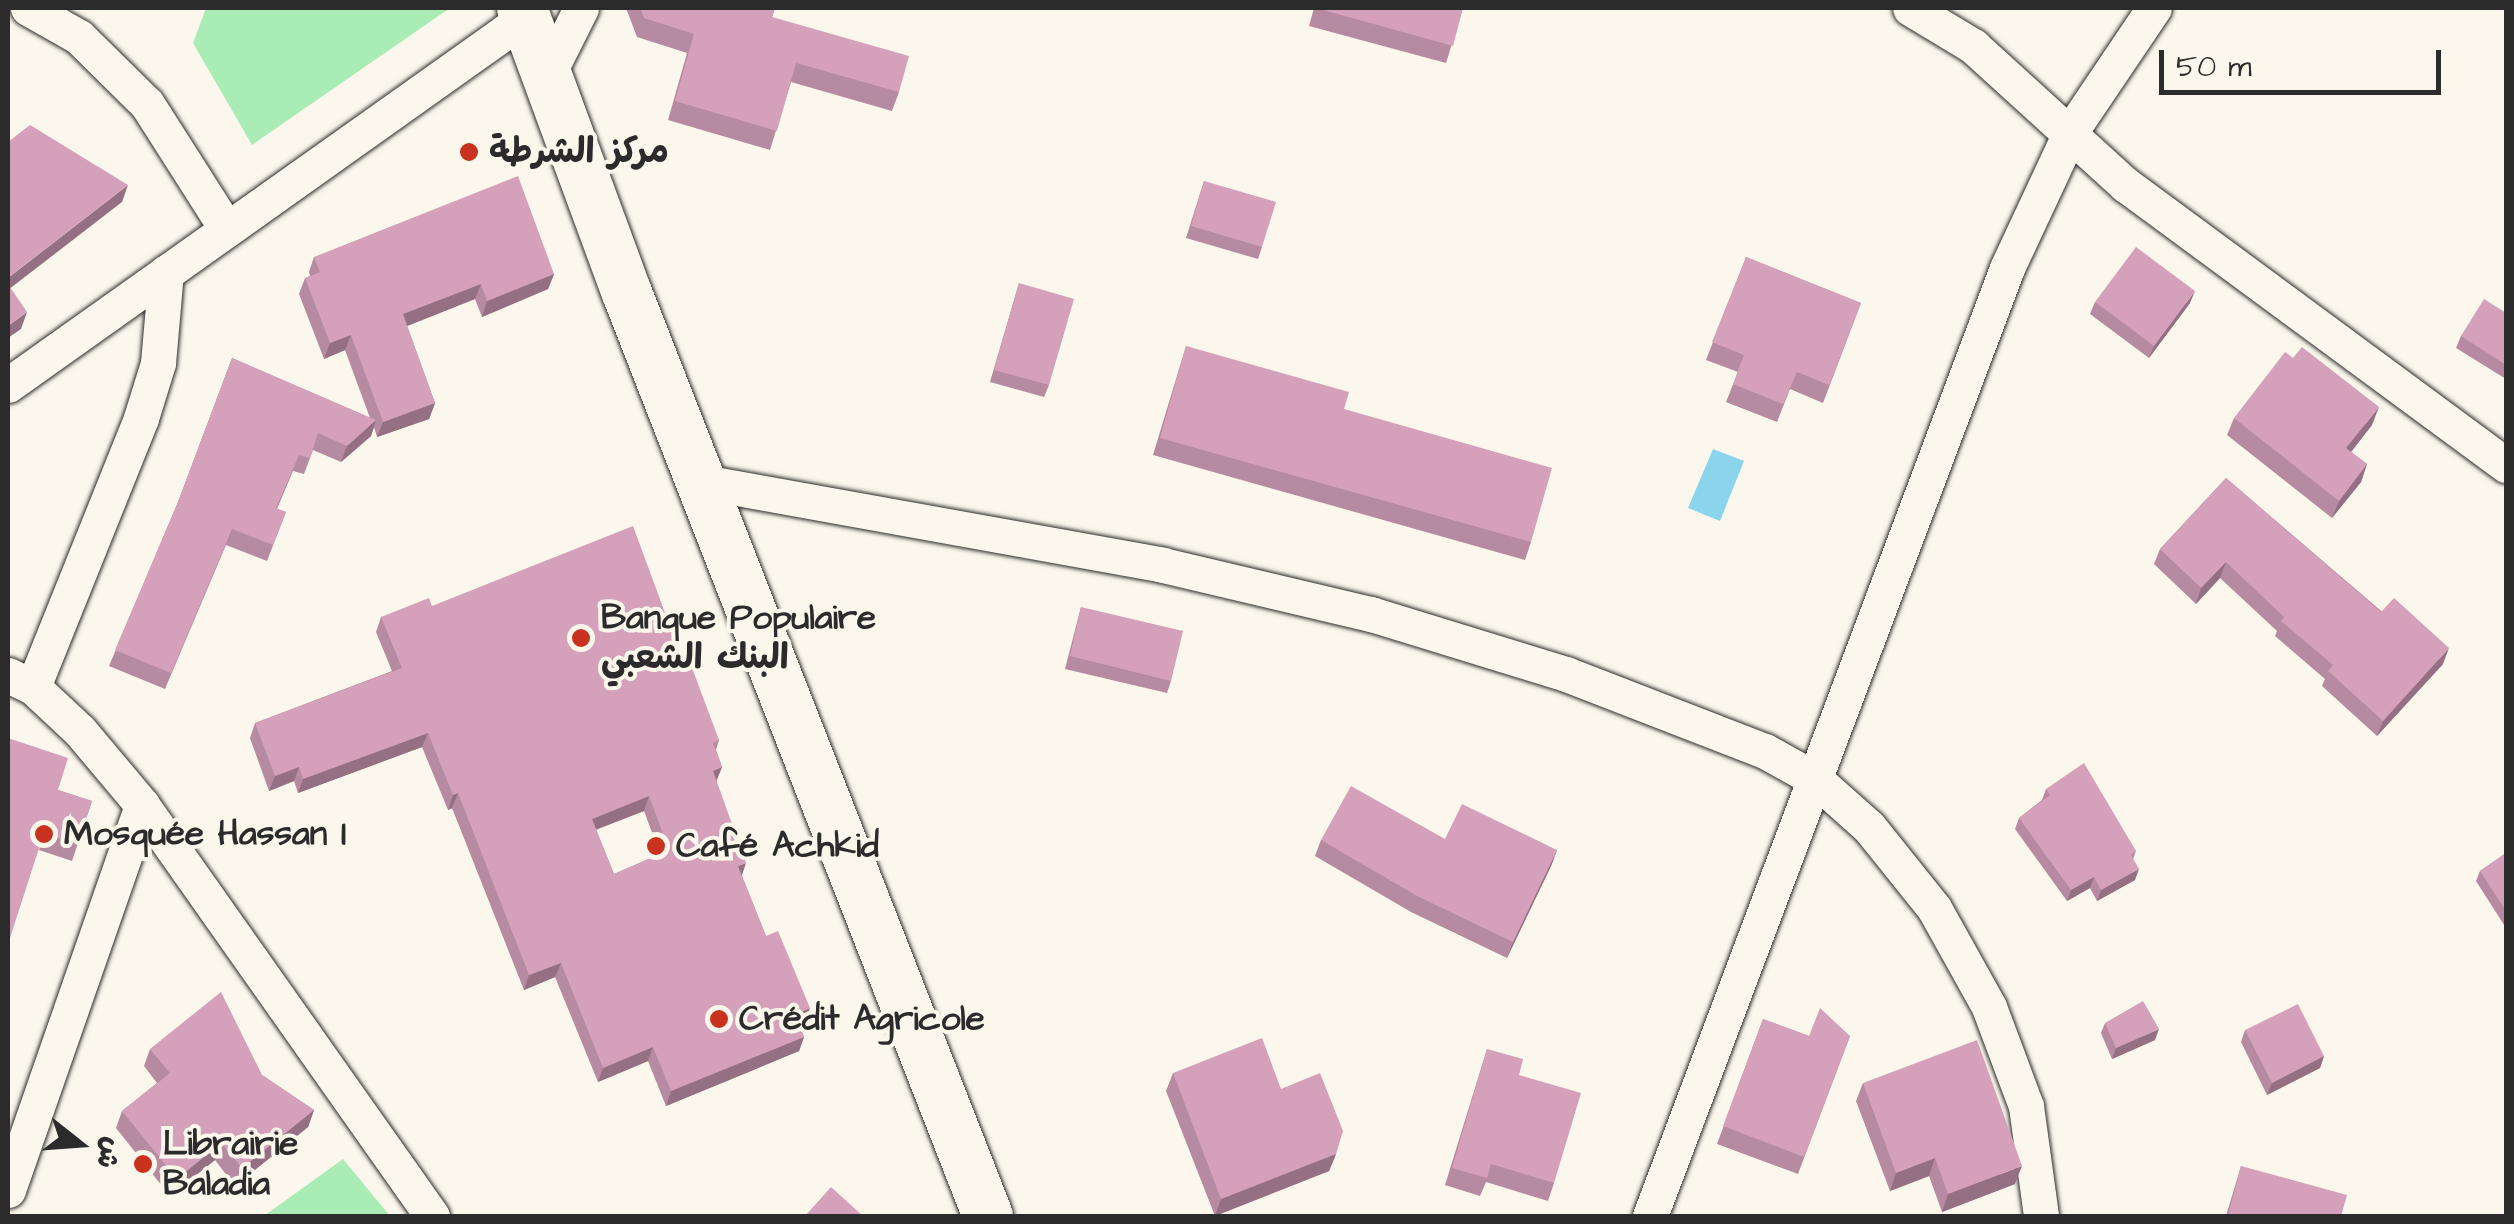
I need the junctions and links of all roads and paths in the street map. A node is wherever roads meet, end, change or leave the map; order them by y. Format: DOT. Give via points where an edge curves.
graph roads {
  1 [pos="28,8"];
  2 [pos="581,8"];
  3 [pos="1910,8"];
  4 [pos="2154,8"];
  5 [pos="524,12"];
  6 [pos="547,76"];
  7 [pos="2070,132"];
  8 [pos="226,228"];
  9 [pos="166,272"];
  10 [pos="8,386"];
  11 [pos="2506,465"];
  12 [pos="703,482"];
  13 [pos="20,681"];
  14 [pos="1815,778"];
  15 [pos="142,805"];
  16 [pos="8,1190"];
  17 [pos="432,1216"];
  18 [pos="988,1216"];
  19 [pos="1650,1216"];
  20 [pos="2041,1216"];
  1 -- 8 [label="street" via="78,37 147,104"];
  2 -- 6 [label="street"];
  3 -- 7 [label="street" via="1973,46"];
  4 -- 7 [label="street"];
  5 -- 6 [label="main road"];
  5 -- 8 [label="street"];
  6 -- 12 [label="main road"];
  7 -- 11 [label="street" via="2126,185"];
  7 -- 14 [label="street" via="2007,268"];
  8 -- 9 [label="street"];
  9 -- 10 [label="street"];
  9 -- 13 [label="street" via="158,363 141,418"];
  12 -- 14 [label="street" via="1164,565 1371,614 1584,681 1765,751"];
  12 -- 18 [label="main road"];
  13 -- 15 [label="street" via="80,731"];
  14 -- 19 [label="street"];
  14 -- 20 [label="street" via="1869,827 1934,908 1989,1007 2026,1106"];
  15 -- 16 [label="street"];
  15 -- 17 [label="street"];
}
